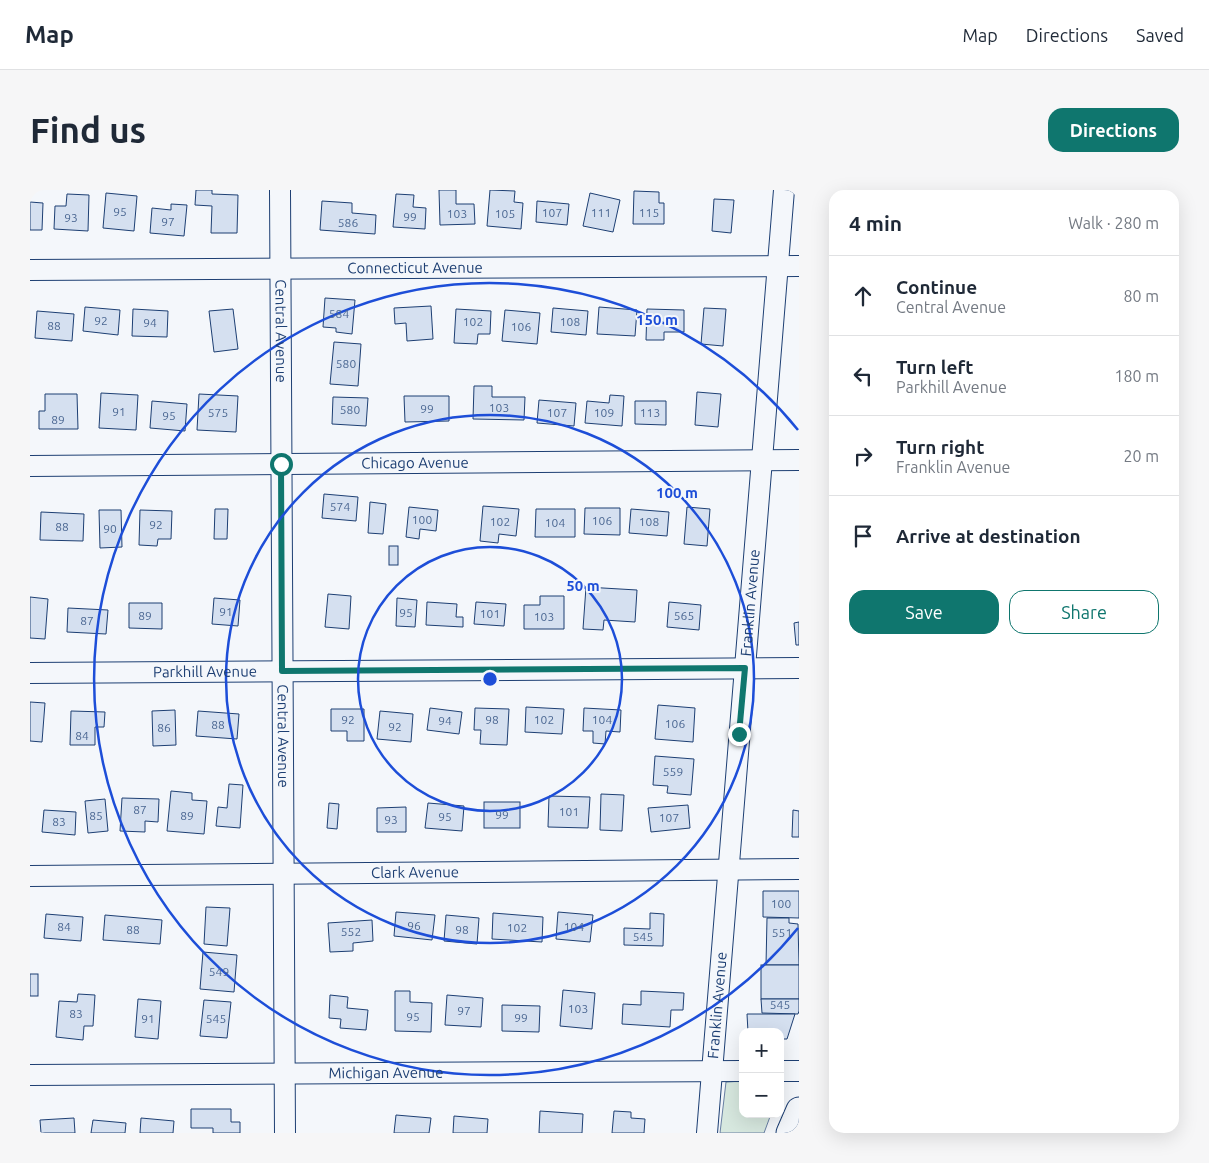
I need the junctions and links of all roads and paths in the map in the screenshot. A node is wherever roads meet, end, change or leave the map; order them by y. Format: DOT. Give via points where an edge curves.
graph roads {
  1 [pos="280,190"];
  2 [pos="784,190"];
  3 [pos="778,266"];
  4 [pos="799,266"];
  5 [pos="280,269"];
  6 [pos="30,270"];
  7 [pos="761,460"];
  8 [pos="799,460"];
  9 [pos="281,464"];
  10 [pos="30,466"];
  11 [pos="745,668"];
  12 [pos="799,668"];
  13 [pos="282,671"];
  14 [pos="30,673"];
  15 [pos="799,869"];
  16 [pos="728,870"];
  17 [pos="284,872"];
  18 [pos="30,876"];
  19 [pos="712,1071"];
  20 [pos="739,1071"];
  21 [pos="784,1071"];
  22 [pos="799,1071"];
  23 [pos="284,1074"];
  24 [pos="30,1075"];
  25 [pos="799,1110"];
  26 [pos="285,1133"];
  27 [pos="707,1133"];
  28 [pos="789,1133"];
  1 -- 5 [label="street, Central Avenue"];
  2 -- 3 [label="street, Franklin Avenue"];
  3 -- 4 [label="street, Connecticut Avenue"];
  3 -- 5 [label="street, Connecticut Avenue"];
  3 -- 7 [label="street, Franklin Avenue"];
  5 -- 6 [label="street, Connecticut Avenue"];
  5 -- 9 [label="street, Central Avenue"];
  7 -- 8 [label="street, Chicago Avenue"];
  7 -- 9 [label="street, Chicago Avenue"];
  7 -- 11 [label="street, Franklin Avenue"];
  9 -- 10 [label="street, Chicago Avenue"];
  9 -- 13 [label="street, Central Avenue"];
  11 -- 12 [label="street, Parkhill Avenue"];
  11 -- 13 [label="street, Parkhill Avenue"];
  11 -- 16 [label="street, Franklin Avenue"];
  13 -- 14 [label="street, Parkhill Avenue"];
  13 -- 17 [label="street, Central Avenue"];
  15 -- 16 [label="street, Clark Avenue"];
  16 -- 17 [label="street, Clark Avenue"];
  16 -- 19 [label="street, Franklin Avenue"];
  17 -- 18 [label="street, Clark Avenue"];
  17 -- 23 [label="street, Central Avenue"];
  19 -- 20 [label="street, Michigan Avenue"];
  19 -- 23 [label="street, Michigan Avenue"];
  19 -- 27 [label="street, Franklin Avenue"];
  21 -- 22 [label="street"];
  23 -- 24 [label="street, Michigan Avenue"];
  23 -- 26 [label="street, Central Avenue"];
  25 -- 28 [label="main road"];
}
